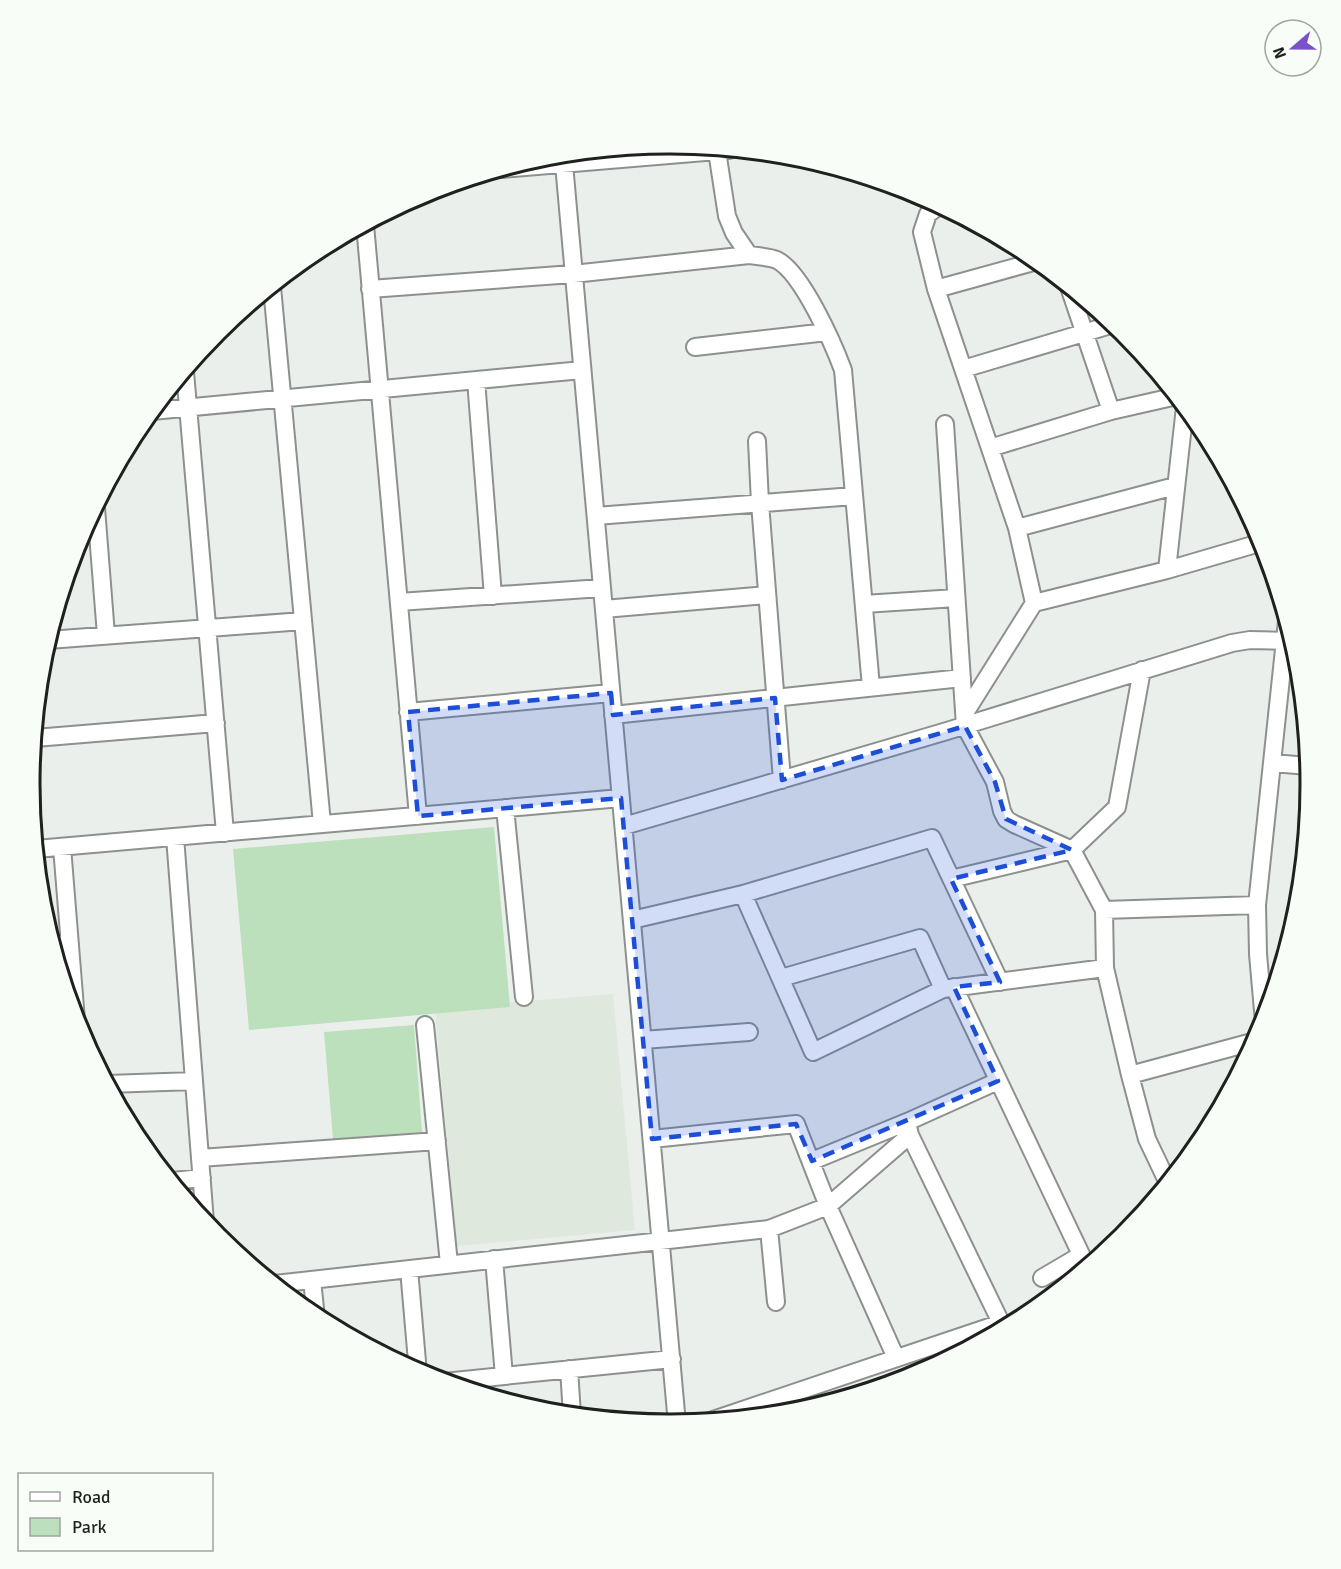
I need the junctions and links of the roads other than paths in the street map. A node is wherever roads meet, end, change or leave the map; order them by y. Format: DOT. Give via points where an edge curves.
graph roads {
  1 [pos="675,154"];
  2 [pos="723,157"];
  3 [pos="564,164"];
  4 [pos="566,164"];
  5 [pos="932,211"];
  6 [pos="366,234"];
  7 [pos="749,255"];
  8 [pos="1026,264"];
  9 [pos="573,274"];
  10 [pos="370,289"];
  11 [pos="936,290"];
  12 [pos="273,296"];
  13 [pos="1074,301"];
  14 [pos="1103,327"];
  15 [pos="826,332"];
  16 [pos="1084,333"];
  17 [pos="695,347"];
  18 [pos="963,369"];
  19 [pos="582,370"];
  20 [pos="476,380"];
  21 [pos="186,383"];
  22 [pos="379,389"];
  23 [pos="282,398"];
  24 [pos="1168,398"];
  25 [pos="188,408"];
  26 [pos="164,410"];
  27 [pos="1111,411"];
  28 [pos="1183,419"];
  29 [pos="945,424"];
  30 [pos="757,441"];
  31 [pos="990,448"];
  32 [pos="1175,486"];
  33 [pos="854,496"];
  34 [pos="760,503"];
  35 [pos="596,516"];
  36 [pos="97,523"];
  37 [pos="1017,528"];
  38 [pos="1254,545"];
  39 [pos="1167,570"];
  40 [pos="602,588"];
  41 [pos="493,596"];
  42 [pos="767,596"];
  43 [pos="956,598"];
  44 [pos="399,602"];
  45 [pos="1034,603"];
  46 [pos="864,604"];
  47 [pos="604,609"];
  48 [pos="303,621"];
  49 [pos="207,628"];
  50 [pos="106,635"];
  51 [pos="58,639"];
  52 [pos="1283,641"];
  53 [pos="1287,657"];
  54 [pos="1142,670"];
  55 [pos="962,678"];
  56 [pos="871,687"];
  57 [pos="611,693"];
  58 [pos="775,698"];
  59 [pos="408,712"];
  60 [pos="614,715"];
  61 [pos="965,720"];
  62 [pos="216,723"];
  63 [pos="43,737"];
  64 [pos="1272,763"];
  65 [pos="1300,765"];
  66 [pos="782,780"];
  67 [pos="621,798"];
  68 [pos="505,808"];
  69 [pos="418,816"];
  70 [pos="322,824"];
  71 [pos="624,826"];
  72 [pos="225,832"];
  73 [pos="175,837"];
  74 [pos="62,847"];
  75 [pos="44,848"];
  76 [pos="1072,850"];
  77 [pos="951,879"];
  78 [pos="743,894"];
  79 [pos="1257,905"];
  80 [pos="1104,910"];
  81 [pos="632,920"];
  82 [pos="62,945"];
  83 [pos="1106,968"];
  84 [pos="780,978"];
  85 [pos="1000,982"];
  86 [pos="949,988"];
  87 [pos="524,997"];
  88 [pos="1262,1001"];
  89 [pos="425,1025"];
  90 [pos="749,1032"];
  91 [pos="643,1040"];
  92 [pos="1245,1044"];
  93 [pos="1130,1075"];
  94 [pos="194,1081"];
  95 [pos="998,1081"];
  96 [pos="117,1084"];
  97 [pos="908,1128"];
  98 [pos="652,1139"];
  99 [pos="437,1141"];
  100 [pos="200,1158"];
  101 [pos="812,1161"];
  102 [pos="1164,1175"];
  103 [pos="202,1178"];
  104 [pos="181,1180"];
  105 [pos="828,1206"];
  106 [pos="204,1208"];
  107 [pos="769,1229"];
  108 [pos="661,1240"];
  109 [pos="494,1259"];
  110 [pos="1084,1260"];
  111 [pos="1081,1262"];
  112 [pos="449,1264"];
  113 [pos="409,1269"];
  114 [pos="1042,1278"];
  115 [pos="312,1280"];
  116 [pos="286,1283"];
  117 [pos="776,1302"];
  118 [pos="315,1304"];
  119 [pos="1000,1321"];
  120 [pos="980,1333"];
  121 [pos="896,1358"];
  122 [pos="672,1359"];
  123 [pos="417,1362"];
  124 [pos="569,1369"];
  125 [pos="504,1376"];
  126 [pos="478,1384"];
  127 [pos="571,1406"];
  128 [pos="756,1408"];
  129 [pos="676,1414"];
  1 -- 4 [label="street"];
  2 -- 7 [label="street" via="727,216"];
  3 -- 9 [label="street"];
  5 -- 11 [label="street" via="922,232"];
  6 -- 10 [label="street"];
  7 -- 9 [label="street"];
  7 -- 15 [label="street" via="776,260 792,273"];
  8 -- 11 [label="street"];
  9 -- 10 [label="street"];
  9 -- 19 [label="street"];
  10 -- 22 [label="street"];
  11 -- 18 [label="street"];
  12 -- 23 [label="street"];
  13 -- 16 [label="street"];
  14 -- 16 [label="street"];
  15 -- 17 [label="street"];
  15 -- 33 [label="street" via="843,370"];
  16 -- 18 [label="street"];
  16 -- 27 [label="street"];
  18 -- 31 [label="street"];
  19 -- 20 [label="street"];
  19 -- 35 [label="street"];
  20 -- 22 [label="street"];
  20 -- 41 [label="street"];
  21 -- 25 [label="street"];
  22 -- 23 [label="street"];
  22 -- 44 [label="street"];
  23 -- 25 [label="street"];
  23 -- 48 [label="street"];
  24 -- 27 [label="street"];
  25 -- 26 [label="street"];
  25 -- 49 [label="street"];
  27 -- 31 [label="street"];
  28 -- 32 [label="street"];
  29 -- 43 [label="street"];
  30 -- 34 [label="street"];
  31 -- 37 [label="street"];
  32 -- 37 [label="street"];
  32 -- 39 [label="street"];
  33 -- 34 [label="street"];
  33 -- 46 [label="street"];
  34 -- 35 [label="street"];
  34 -- 42 [label="street"];
  35 -- 40 [label="street"];
  36 -- 50 [label="street"];
  37 -- 45 [label="street"];
  38 -- 39 [label="street"];
  39 -- 45 [label="street"];
  40 -- 41 [label="street"];
  40 -- 47 [label="street"];
  41 -- 44 [label="street"];
  42 -- 47 [label="street"];
  42 -- 58 [label="street"];
  43 -- 46 [label="street"];
  43 -- 55 [label="street"];
  44 -- 59 [label="street"];
  45 -- 61 [label="street"];
  46 -- 56 [label="street"];
  47 -- 57 [label="street"];
  48 -- 49 [label="street"];
  48 -- 70 [label="street"];
  49 -- 50 [label="street"];
  49 -- 62 [label="street"];
  50 -- 51 [label="street"];
  52 -- 54 [label="street" via="1232,643"];
  53 -- 64 [label="street"];
  54 -- 61 [label="street"];
  54 -- 76 [label="street" via="1117,807"];
  55 -- 56 [label="street"];
  55 -- 61 [label="street"];
  56 -- 58 [label="street"];
  57 -- 59 [label="street"];
  57 -- 60 [label="street"];
  58 -- 60 [label="street"];
  58 -- 66 [label="street"];
  59 -- 69 [label="street"];
  60 -- 67 [label="street"];
  61 -- 66 [label="street"];
  61 -- 76 [label="street" via="995,782 1006,819"];
  62 -- 63 [label="street"];
  62 -- 72 [label="street"];
  64 -- 65 [label="street"];
  64 -- 79 [label="street"];
  66 -- 71 [label="street"];
  67 -- 68 [label="street"];
  67 -- 71 [label="street"];
  68 -- 69 [label="street"];
  68 -- 87 [label="street"];
  69 -- 70 [label="street"];
  70 -- 72 [label="street"];
  71 -- 81 [label="street"];
  72 -- 73 [label="street"];
  73 -- 74 [label="street"];
  73 -- 94 [label="street"];
  74 -- 75 [label="street"];
  74 -- 82 [label="street"];
  76 -- 77 [label="street"];
  76 -- 80 [label="street"];
  77 -- 78 [label="street" via="932,838"];
  77 -- 85 [label="street"];
  78 -- 81 [label="street"];
  78 -- 84 [label="street"];
  79 -- 80 [label="street"];
  79 -- 88 [label="street"];
  80 -- 83 [label="street"];
  81 -- 91 [label="street"];
  83 -- 85 [label="street"];
  83 -- 93 [label="street"];
  84 -- 86 [label="street" via="920,938"];
  84 -- 86 [label="street" via="813,1052"];
  85 -- 86 [label="street"];
  86 -- 95 [label="street"];
  89 -- 99 [label="street"];
  90 -- 91 [label="street"];
  91 -- 98 [label="street"];
  92 -- 93 [label="street"];
  93 -- 102 [label="street" via="1147,1139"];
  94 -- 96 [label="street"];
  94 -- 100 [label="street"];
  95 -- 97 [label="street"];
  95 -- 110 [label="street"];
  97 -- 101 [label="street"];
  97 -- 105 [label="street"];
  97 -- 119 [label="street"];
  98 -- 101 [label="street" via="796,1124"];
  98 -- 108 [label="street"];
  99 -- 100 [label="street"];
  99 -- 112 [label="street"];
  100 -- 103 [label="street"];
  101 -- 105 [label="street"];
  103 -- 104 [label="street"];
  103 -- 106 [label="street"];
  105 -- 107 [label="street"];
  105 -- 121 [label="street"];
  107 -- 108 [label="street"];
  107 -- 117 [label="street"];
  108 -- 109 [label="street"];
  108 -- 122 [label="street"];
  109 -- 112 [label="street"];
  109 -- 125 [label="street"];
  111 -- 114 [label="street"];
  112 -- 113 [label="street"];
  113 -- 115 [label="street"];
  113 -- 123 [label="street"];
  115 -- 116 [label="street"];
  115 -- 118 [label="street"];
  120 -- 121 [label="street"];
  121 -- 128 [label="street"];
  122 -- 124 [label="street"];
  122 -- 129 [label="street"];
  124 -- 125 [label="street"];
  124 -- 127 [label="street"];
  125 -- 126 [label="street"];
}
